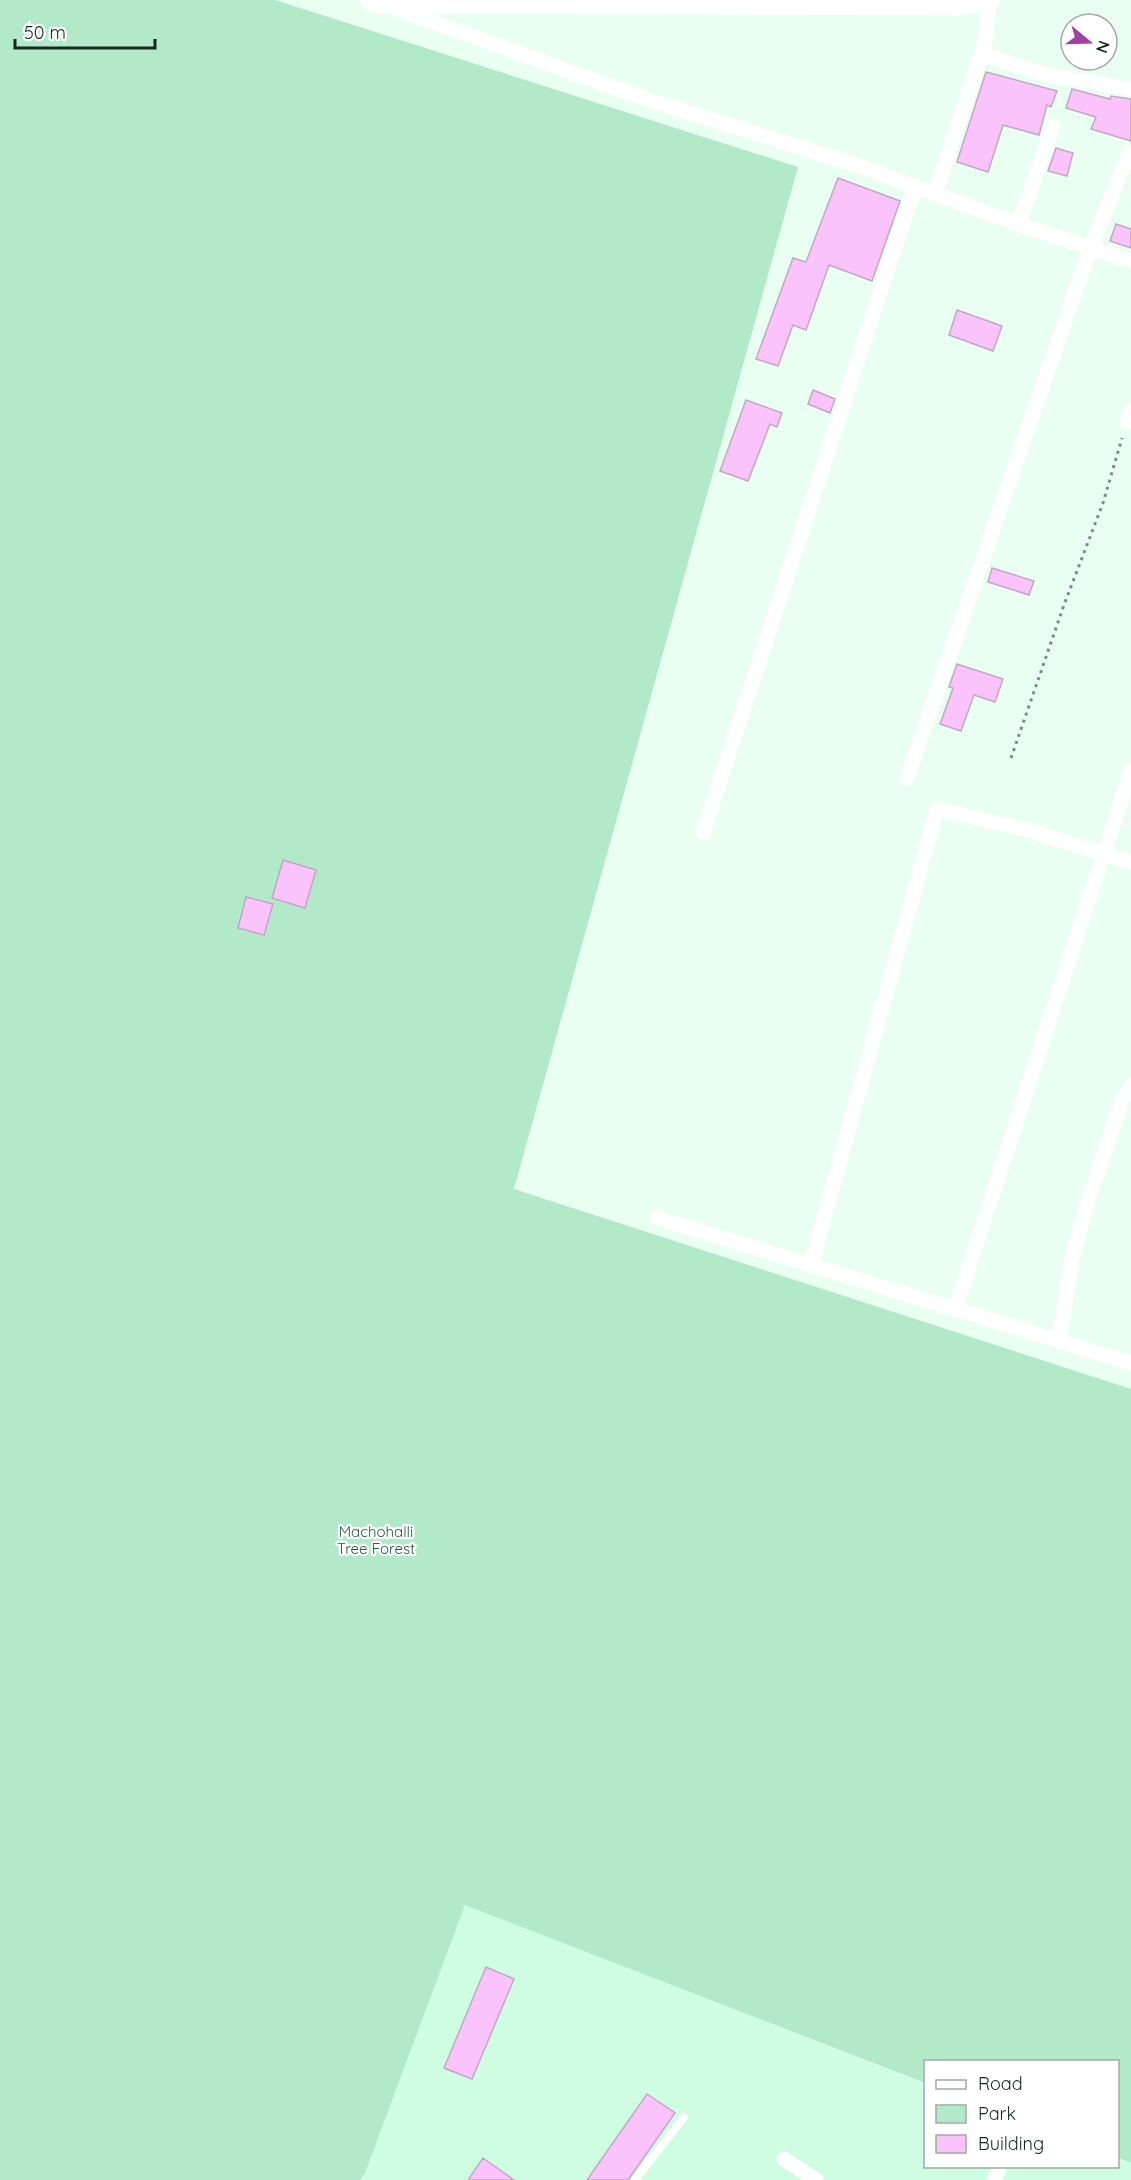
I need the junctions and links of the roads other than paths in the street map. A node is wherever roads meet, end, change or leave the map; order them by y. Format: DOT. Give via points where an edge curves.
graph roads {
  1 [pos="989,0"];
  2 [pos="376,2"];
  3 [pos="600,2"];
  4 [pos="981,54"];
  5 [pos="1131,89"];
  6 [pos="1053,127"];
  7 [pos="1129,153"];
  8 [pos="915,186"];
  9 [pos="935,194"];
  10 [pos="1018,224"];
  11 [pos="1090,249"];
  12 [pos="1131,261"];
  13 [pos="1131,770"];
  14 [pos="907,778"];
  15 [pos="703,833"];
  16 [pos="1104,855"];
  17 [pos="1131,862"];
  18 [pos="1131,1086"];
  19 [pos="657,1218"];
  20 [pos="811,1266"];
  21 [pos="955,1310"];
  22 [pos="1059,1341"];
  23 [pos="1131,1363"];
  24 [pos="684,2117"];
  25 [pos="784,2159"];
  26 [pos="635,2180"];
  27 [pos="816,2180"];
  1 -- 3 [label="street" via="959,5"];
  1 -- 4 [label="street"];
  2 -- 3 [label="street"];
  2 -- 8 [label="street" via="649,100"];
  4 -- 5 [label="street" via="1044,74"];
  4 -- 9 [label="street"];
  6 -- 10 [label="street"];
  7 -- 11 [label="street"];
  8 -- 9 [label="street"];
  8 -- 15 [label="street"];
  9 -- 10 [label="street"];
  10 -- 11 [label="street"];
  11 -- 12 [label="street"];
  11 -- 14 [label="street"];
  13 -- 16 [label="street"];
  16 -- 17 [label="street"];
  16 -- 20 [label="street" via="1024,829 937,809"];
  16 -- 21 [label="street"];
  18 -- 22 [label="street" via="1122,1100 1089,1197 1072,1258"];
  19 -- 20 [label="street"];
  20 -- 21 [label="street"];
  21 -- 22 [label="street"];
  22 -- 23 [label="street"];
  24 -- 26 [label="lane"];
  25 -- 27 [label="street"];
}
